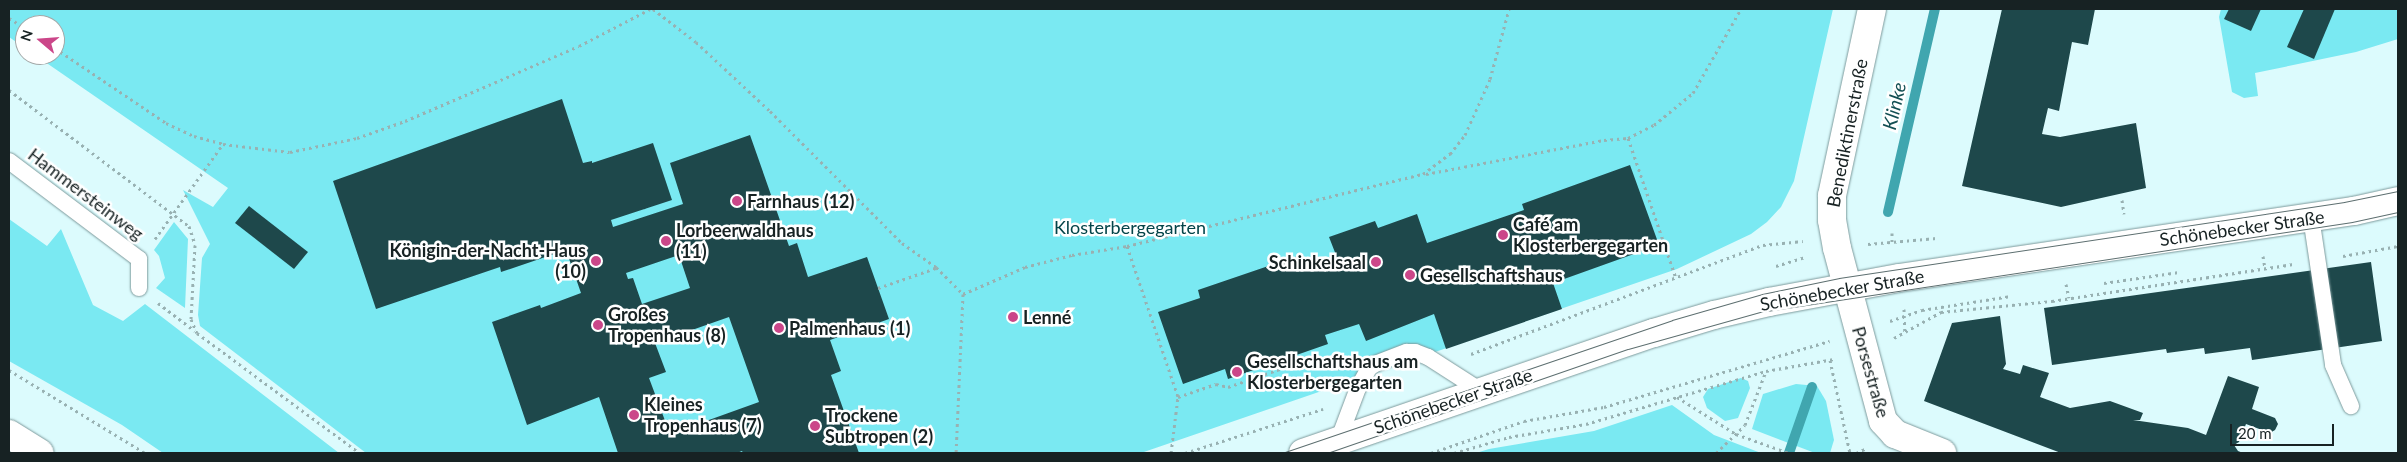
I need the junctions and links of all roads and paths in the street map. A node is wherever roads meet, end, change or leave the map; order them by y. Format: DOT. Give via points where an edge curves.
graph roads {
  1 [pos="652,9"];
  2 [pos="1509,9"];
  3 [pos="1741,9"];
  4 [pos="1872,9"];
  5 [pos="65,55"];
  6 [pos="9,90"];
  7 [pos="1628,138"];
  8 [pos="223,144"];
  9 [pos="9,161"];
  10 [pos="1423,174"];
  11 [pos="2398,201"];
  12 [pos="174,213"];
  13 [pos="2311,217"];
  14 [pos="1803,241"];
  15 [pos="1127,246"];
  16 [pos="2398,246"];
  17 [pos="139,259"];
  18 [pos="2317,260"];
  19 [pos="936,267"];
  20 [pos="1676,278"];
  21 [pos="1848,287"];
  22 [pos="139,288"];
  23 [pos="878,288"];
  24 [pos="963,294"];
  25 [pos="198,332"];
  26 [pos="1864,349"];
  27 [pos="1784,354"];
  28 [pos="1830,360"];
  29 [pos="1441,365"];
  30 [pos="9,370"];
  31 [pos="1766,371"];
  32 [pos="1364,375"];
  33 [pos="1481,391"];
  34 [pos="1178,397"];
  35 [pos="1676,397"];
  36 [pos="2351,406"];
  37 [pos="1308,414"];
  38 [pos="9,434"];
  39 [pos="1736,434"];
  40 [pos="1338,441"];
  41 [pos="40,453"];
  42 [pos="145,453"];
  43 [pos="360,453"];
  44 [pos="956,453"];
  45 [pos="1171,453"];
  46 [pos="1185,453"];
  47 [pos="1303,453"];
  48 [pos="1431,453"];
  49 [pos="1454,453"];
  50 [pos="1716,453"];
  51 [pos="1789,453"];
  52 [pos="1850,453"];
  53 [pos="1942,453"];
  1 -- 8 [label="path" via="531,67 357,138 290,152"];
  1 -- 19 [label="path" via="696,42 902,243"];
  2 -- 10 [label="path" via="1490,79 1465,135 1450,154"];
  3 -- 7 [label="path" via="1693,93 1654,125"];
  4 -- 21 [label="main road, Benediktinerstraße" via="1831,204 1834,235"];
  5 -- 8 [label="path" via="166,123 194,136"];
  6 -- 12 [label="path"];
  7 -- 10 [label="path"];
  7 -- 20 [label="path"];
  8 -- 12 [label="path"];
  9 -- 17 [label="lane, Hammersteinweg"];
  10 -- 15 [label="path"];
  11 -- 13 [label="main road, Schönebecker Straße"];
  12 -- 17 [label="path"];
  12 -- 25 [label="path" via="189,226 194,238 191,319"];
  13 -- 18 [label="lane"];
  13 -- 21 [label="main road, Schönebecker Straße"];
  14 -- 20 [label="path" via="1763,245"];
  15 -- 24 [label="path" via="1025,267"];
  15 -- 34 [label="path"];
  16 -- 18 [label="path"];
  17 -- 22 [label="lane, Hammersteinweg"];
  18 -- 26 [label="path" via="2052,301 1941,312 1905,334"];
  18 -- 36 [label="lane" via="2333,365"];
  19 -- 23 [label="path"];
  19 -- 24 [label="path"];
  20 -- 29 [label="path"];
  21 -- 26 [label="main road, Porsestraße"];
  21 -- 33 [label="main road, Schönebecker Straße" via="1714,315"];
  22 -- 25 [label="path"];
  24 -- 44 [label="path"];
  25 -- 43 [label="path"];
  26 -- 28 [label="path"];
  26 -- 53 [label="main road, Porsestraße" via="1880,413 1887,426 1894,434"];
  27 -- 48 [label="path" via="1604,406 1524,421"];
  28 -- 31 [label="path"];
  28 -- 52 [label="path, Porsestraße"];
  29 -- 32 [label="lane" via="1409,351 1374,364"];
  29 -- 33 [label="lane"];
  30 -- 42 [label="path"];
  31 -- 35 [label="path"];
  31 -- 39 [label="path" via="1745,425"];
  32 -- 34 [label="path" via="1306,360 1228,387 1216,384"];
  32 -- 40 [label="lane"];
  33 -- 40 [label="main road, Schönebecker Straße"];
  34 -- 45 [label="path"];
  35 -- 39 [label="path"];
  35 -- 49 [label="path" via="1586,424 1509,437"];
  37 -- 46 [label="path"];
  38 -- 41 [label="main road"];
  39 -- 50 [label="path"];
  39 -- 51 [label="path"];
  40 -- 47 [label="main road, Schönebecker Straße"];
}
